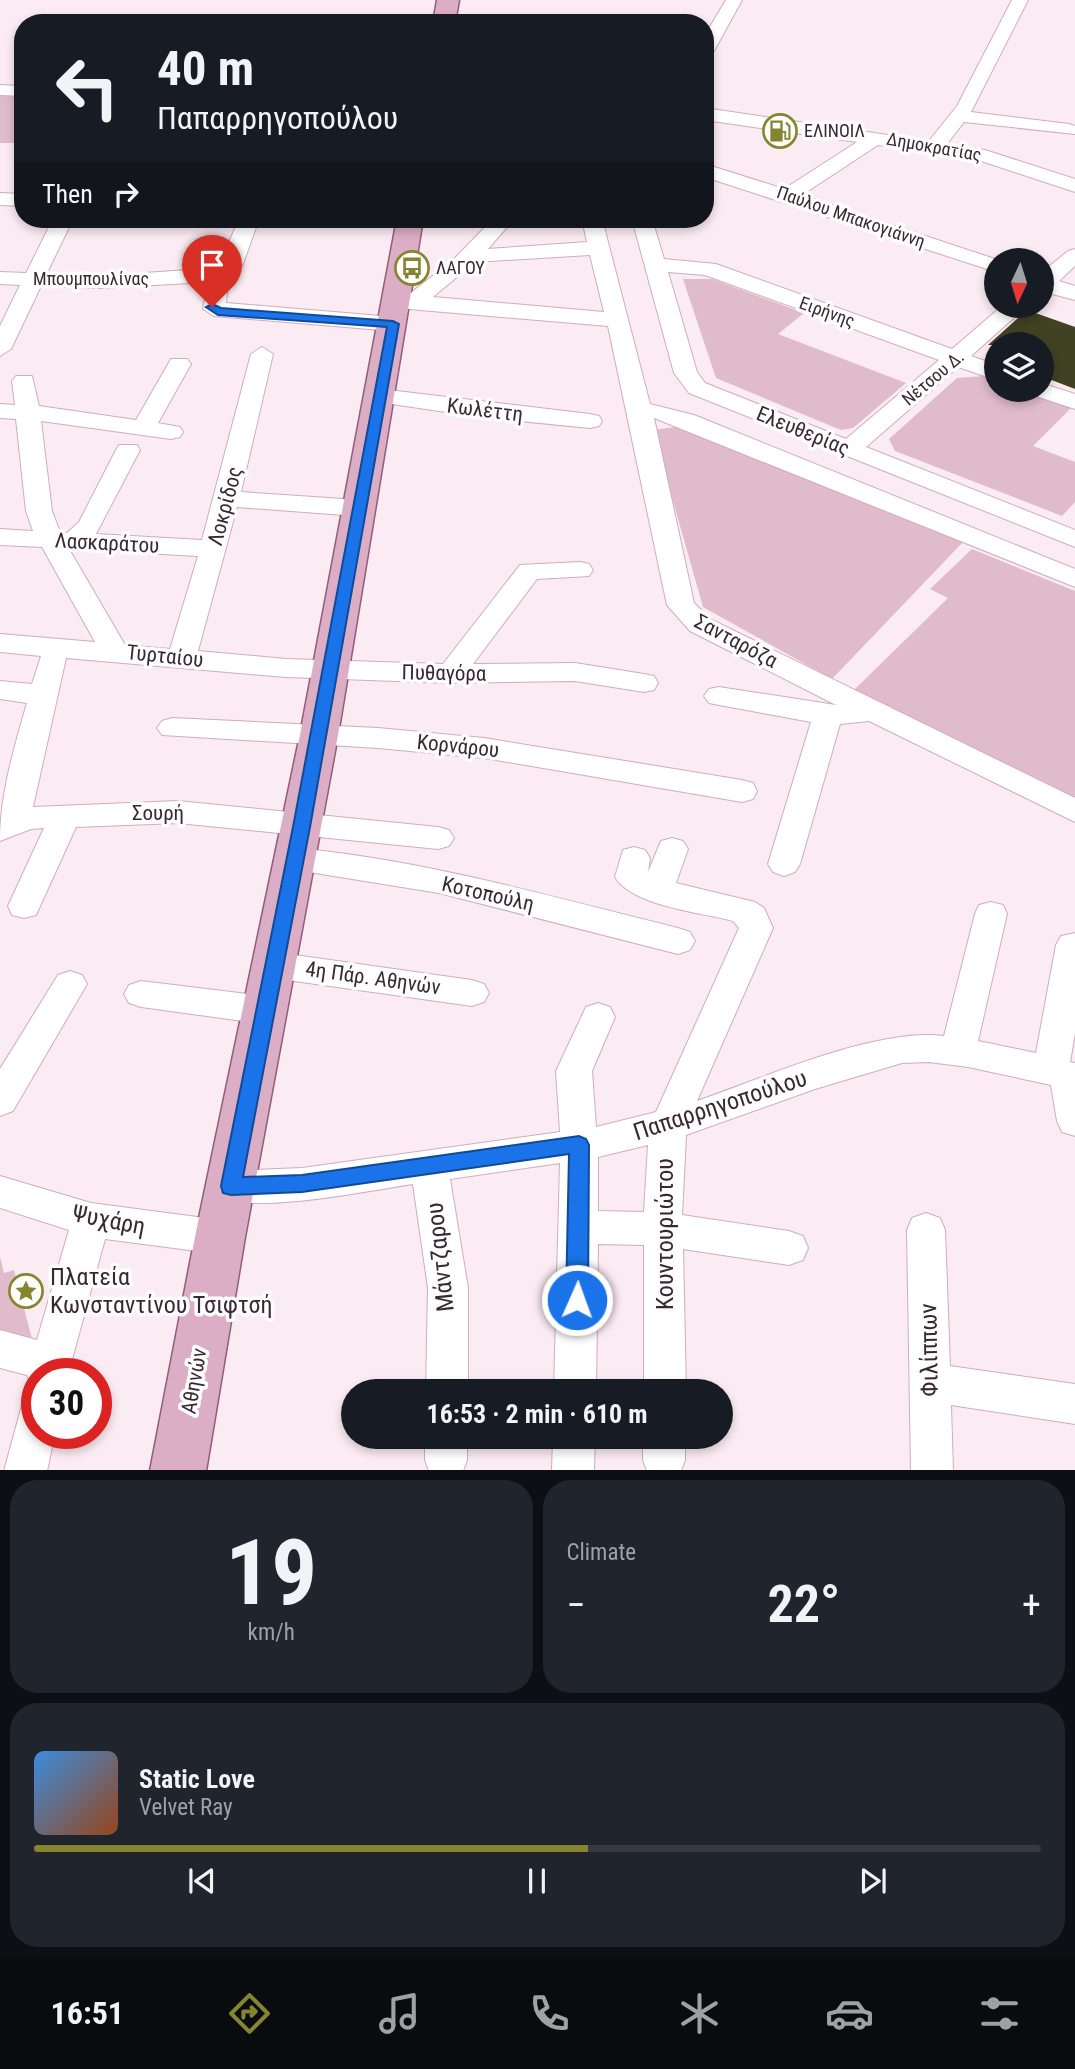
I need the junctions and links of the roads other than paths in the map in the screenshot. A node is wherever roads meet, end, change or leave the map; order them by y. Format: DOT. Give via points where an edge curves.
graph roads {
  1 [pos="734,0"];
  2 [pos="1020,0"];
  3 [pos="714,35"];
  4 [pos="714,115"];
  5 [pos="959,116"];
  6 [pos="1069,130"];
  7 [pos="878,137"];
  8 [pos="935,146"];
  9 [pos="714,173"];
  10 [pos="1075,186"];
  11 [pos="788,196"];
  12 [pos="58,228"];
  13 [pos="246,228"];
  14 [pos="410,228"];
  15 [pos="496,228"];
  16 [pos="594,228"];
  17 [pos="645,228"];
  18 [pos="599,248"];
  19 [pos="1075,255"];
  20 [pos="471,256"];
  21 [pos="984,262"];
  22 [pos="655,265"];
  23 [pos="1054,273"];
  24 [pos="225,274"];
  25 [pos="0,278"];
  26 [pos="32,280"];
  27 [pos="1054,287"];
  28 [pos="1075,293"];
  29 [pos="401,309"];
  30 [pos="1002,318"];
  31 [pos="617,320"];
  32 [pos="0,349"];
  33 [pos="262,354"];
  34 [pos="956,359"];
  35 [pos="179,364"];
  36 [pos="984,369"];
  37 [pos="24,381"];
  38 [pos="1054,395"];
  39 [pos="380,396"];
  40 [pos="1075,402"];
  41 [pos="640,410"];
  42 [pos="0,411"];
  43 [pos="27,412"];
  44 [pos="590,421"];
  45 [pos="144,427"];
  46 [pos="171,432"];
  47 [pos="849,449"];
  48 [pos="128,450"];
  49 [pos="227,499"];
  50 [pos="358,508"];
  51 [pos="0,537"];
  52 [pos="1075,539"];
  53 [pos="62,540"];
  54 [pos="214,549"];
  55 [pos="580,570"];
  56 [pos="1075,579"];
  57 [pos="0,643"];
  58 [pos="85,649"];
  59 [pos="114,651"];
  60 [pos="53,659"];
  61 [pos="178,662"];
  62 [pos="330,670"];
  63 [pos="451,674"];
  64 [pos="644,683"];
  65 [pos="0,690"];
  66 [pos="43,695"];
  67 [pos="719,696"];
  68 [pos="872,710"];
  69 [pos="828,715"];
  70 [pos="172,728"];
  71 [pos="319,735"];
  72 [pos="742,791"];
  73 [pos="1075,811"];
  74 [pos="65,816"];
  75 [pos="7,826"];
  76 [pos="438,838"];
  77 [pos="299,844"];
  78 [pos="672,849"];
  79 [pos="634,858"];
  80 [pos="784,864"];
  81 [pos="654,891"];
  82 [pos="24,906"];
  83 [pos="991,914"];
  84 [pos="635,931"];
  85 [pos="678,941"];
  86 [pos="1073,944"];
  87 [pos="273,965"];
  88 [pos="70,984"];
  89 [pos="472,993"];
  90 [pos="141,994"];
  91 [pos="265,1010"];
  92 [pos="598,1017"];
  93 [pos="958,1052"];
  94 [pos="1065,1075"];
  95 [pos="0,1101"];
  96 [pos="1075,1121"];
  97 [pos="668,1126"];
  98 [pos="579,1145"];
  99 [pos="429,1166"];
  100 [pos="231,1186"];
  101 [pos="0,1192"];
  102 [pos="91,1220"];
  103 [pos="579,1227"];
  104 [pos="665,1229"];
  105 [pos="926,1230"];
  106 [pos="220,1237"];
  107 [pos="789,1248"];
  108 [pos="0,1349"];
  109 [pos="23,1358"];
  110 [pos="52,1358"];
  111 [pos="446,1379"];
  112 [pos="575,1379"];
  113 [pos="665,1379"];
  114 [pos="930,1383"];
  115 [pos="1075,1404"];
  116 [pos="30,1449"];
  117 [pos="574,1449"];
  118 [pos="25,1470"];
  119 [pos="178,1470"];
  120 [pos="573,1470"];
  121 [pos="932,1470"];
  1 -- 3 [label="street"];
  2 -- 5 [label="street"];
  4 -- 7 [label="street, Δημοκρατίας"];
  5 -- 6 [label="street"];
  5 -- 8 [label="street"];
  7 -- 8 [label="street, Δημοκρατίας"];
  7 -- 11 [label="street"];
  8 -- 10 [label="street, Δημοκρατίας" via="990,157"];
  9 -- 11 [label="street, Παύλου Μπακογιάννη"];
  11 -- 21 [label="street, Παύλου Μπακογιάννη"];
  12 -- 26 [label="street"];
  13 -- 24 [label="street"];
  14 -- 29 [label="main road, Αθηνών"];
  15 -- 20 [label="street"];
  16 -- 18 [label="street, Σανταρόζα"];
  17 -- 22 [label="street, Ελευθερίας"];
  18 -- 20 [label="street"];
  18 -- 31 [label="street, Σανταρόζα"];
  19 -- 23 [label="street"];
  20 -- 29 [label="street" via="431,291"];
  22 -- 34 [label="street, Ειρήνης" via="708,269"];
  22 -- 47 [label="street, Ελευθερίας" via="692,383"];
  24 -- 26 [label="street, Μπουμπουλίνας" via="100,282"];
  24 -- 29 [label="street" via="212,303 218,311"];
  25 -- 26 [label="street, Μπουμπουλίνας"];
  26 -- 32 [label="street"];
  27 -- 28 [label="street"];
  29 -- 31 [label="street"];
  29 -- 39 [label="main road, Αθηνών"];
  30 -- 34 [label="street, Νέτσου Δ."];
  31 -- 41 [label="street, Σανταρόζα"];
  33 -- 49 [label="street, Λοκρίδος"];
  34 -- 36 [label="street, Ειρήνης"];
  34 -- 47 [label="street, Νέτσου Δ."];
  35 -- 45 [label="street"];
  37 -- 43 [label="street"];
  38 -- 40 [label="street"];
  39 -- 44 [label="street, Κωλέττη"];
  39 -- 50 [label="main road, Αθηνών"];
  41 -- 56 [label="street, Ελευθερίας" via="685,420"];
  41 -- 68 [label="street, Σανταρόζα" via="681,605 687,615"];
  42 -- 43 [label="street"];
  43 -- 45 [label="street"];
  43 -- 53 [label="street" via="38,511"];
  45 -- 46 [label="street"];
  47 -- 52 [label="street, Ελευθερίας"];
  48 -- 53 [label="street" via="90,526"];
  49 -- 50 [label="street"];
  49 -- 54 [label="street, Λοκρίδος"];
  50 -- 62 [label="main road, Αθηνών"];
  51 -- 53 [label="street, Λασκαράτου"];
  53 -- 54 [label="street, Λασκαράτου"];
  53 -- 59 [label="street"];
  54 -- 61 [label="street, Λοκρίδος"];
  55 -- 63 [label="street" via="528,571"];
  57 -- 58 [label="street, Τυρταίου"];
  58 -- 59 [label="street, Τυρταίου"];
  58 -- 61 [label="street" via="111,658"];
  59 -- 61 [label="street, Τυρταίου"];
  60 -- 66 [label="street"];
  61 -- 62 [label="street, Τυρταίου"];
  62 -- 63 [label="street, Πυθαγόρα"];
  62 -- 71 [label="main road, Αθηνών"];
  63 -- 64 [label="street, Πυθαγόρα" via="558,671"];
  65 -- 66 [label="street"];
  66 -- 75 [label="street"];
  67 -- 69 [label="street"];
  68 -- 69 [label="street"];
  68 -- 73 [label="street, Σανταρόζα"];
  69 -- 80 [label="street"];
  70 -- 71 [label="street, Κορνάρου"];
  71 -- 72 [label="street, Κορνάρου" via="484,748"];
  71 -- 77 [label="main road, Αθηνών"];
  74 -- 75 [label="street, Σουρή"];
  74 -- 77 [label="street, Σουρή" via="178,812"];
  74 -- 82 [label="street"];
  76 -- 77 [label="street"];
  77 -- 84 [label="street, Κοτοπούλη" via="329,862 408,876"];
  77 -- 87 [label="main road, Αθηνών"];
  78 -- 81 [label="street"];
  79 -- 81 [label="street" via="631,877"];
  81 -- 84 [label="street"];
  81 -- 97 [label="street, Κουντουριώτου" via="743,911 752,917 756,928"];
  83 -- 93 [label="street"];
  84 -- 85 [label="street, Κοτοπούλη"];
  86 -- 94 [label="street"];
  87 -- 89 [label="street, 4η Πάρ. Αθηνών"];
  87 -- 91 [label="main road, Αθηνών"];
  88 -- 95 [label="street"];
  90 -- 91 [label="street"];
  91 -- 100 [label="main road, Αθηνών"];
  92 -- 98 [label="street" via="574,1071"];
  93 -- 94 [label="street, Παπαρρηγοπούλου"];
  93 -- 97 [label="street, Παπαρρηγοπούλου" via="902,1049 867,1057"];
  94 -- 96 [label="street"];
  97 -- 98 [label="street, Παπαρρηγοπούλου"];
  97 -- 104 [label="street, Κουντουριώτου"];
  98 -- 99 [label="street, Παπαρρηγοπούλου"];
  98 -- 103 [label="street"];
  99 -- 100 [label="street, Παπαρρηγοπούλου" via="302,1184"];
  99 -- 111 [label="street, Μάντζαρου" via="448,1288"];
  100 -- 106 [label="main road, Αθηνών"];
  101 -- 102 [label="street, Ψυχάρη"];
  102 -- 106 [label="street, Ψυχάρη"];
  102 -- 110 [label="street"];
  103 -- 104 [label="street"];
  103 -- 112 [label="street"];
  104 -- 107 [label="street"];
  104 -- 113 [label="street, Κουντουριώτου"];
  105 -- 114 [label="street, Φιλίππων"];
  106 -- 119 [label="main road, Αθηνών"];
  108 -- 109 [label="street"];
  114 -- 115 [label="street"];
  114 -- 121 [label="street, Φιλίππων"];
  116 -- 118 [label="street"];
  117 -- 120 [label="street"];
}
